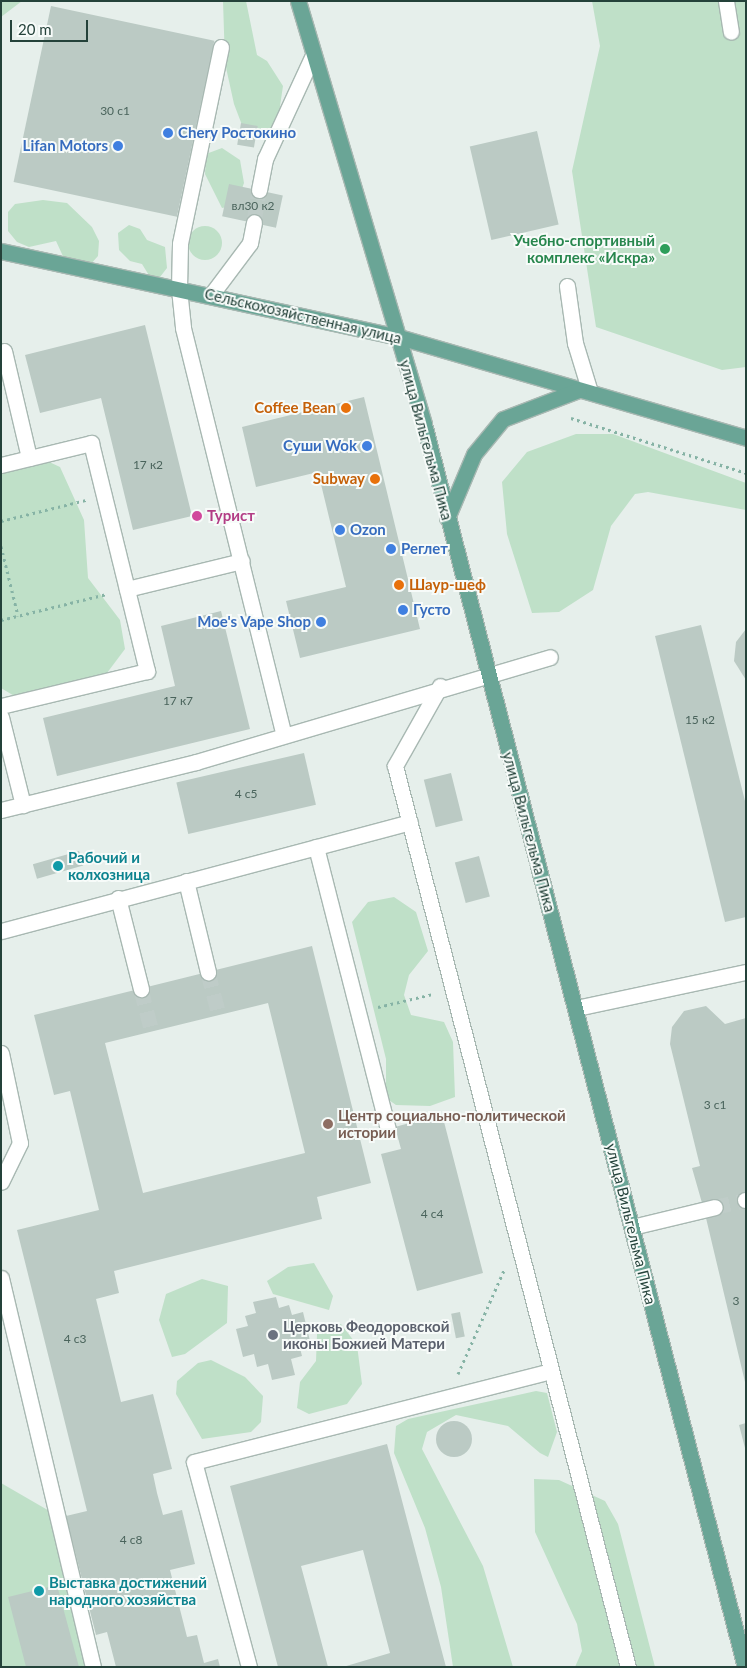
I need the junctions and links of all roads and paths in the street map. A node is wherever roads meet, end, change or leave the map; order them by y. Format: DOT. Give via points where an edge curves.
graph roads {
  1 [pos="298,1"];
  2 [pos="726,1"];
  3 [pos="731,32"];
  4 [pos="221,46"];
  5 [pos="313,55"];
  6 [pos="259,190"];
  7 [pos="254,222"];
  8 [pos="1,251"];
  9 [pos="567,286"];
  10 [pos="179,289"];
  11 [pos="211,295"];
  12 [pos="399,337"];
  13 [pos="4,351"];
  14 [pos="585,391"];
  15 [pos="571,418"];
  16 [pos="746,438"];
  17 [pos="29,458"];
  18 [pos="1,465"];
  19 [pos="746,473"];
  20 [pos="104,495"];
  21 [pos="446,518"];
  22 [pos="1,521"];
  23 [pos="1,546"];
  24 [pos="242,561"];
  25 [pos="127,589"];
  26 [pos="18,616"];
  27 [pos="1,620"];
  28 [pos="550,657"];
  29 [pos="487,673"];
  30 [pos="440,686"];
  31 [pos="1,706"];
  32 [pos="1,717"];
  33 [pos="284,735"];
  34 [pos="23,805"];
  35 [pos="1,810"];
  36 [pos="410,822"];
  37 [pos="316,846"];
  38 [pos="186,881"];
  39 [pos="118,898"];
  40 [pos="1,931"];
  41 [pos="744,969"];
  42 [pos="208,972"];
  43 [pos="141,988"];
  44 [pos="453,988"];
  45 [pos="576,1008"];
  46 [pos="358,1012"];
  47 [pos="1,1053"];
  48 [pos="388,1129"];
  49 [pos="1,1182"];
  50 [pos="715,1207"];
  51 [pos="632,1227"];
  52 [pos="518,1239"];
  53 [pos="1,1278"];
  54 [pos="550,1370"];
  55 [pos="447,1397"];
  56 [pos="93,1667"];
  57 [pos="249,1667"];
  58 [pos="628,1667"];
  59 [pos="745,1667"];
  1 -- 5 [label="main road, улица Вильгельма Пика"];
  2 -- 3 [label="lane"];
  4 -- 10 [label="lane" via="180,244"];
  5 -- 6 [label="lane" via="265,159"];
  5 -- 12 [label="main road, улица Вильгельма Пика"];
  7 -- 11 [label="lane" via="250,243"];
  8 -- 10 [label="main road, Сельскохозяйственная улица"];
  9 -- 14 [label="lane"];
  10 -- 11 [label="main road, Сельскохозяйственная улица"];
  10 -- 24 [label="lane" via="183,328"];
  11 -- 12 [label="main road, Сельскохозяйственная улица"];
  12 -- 14 [label="main road, Сельскохозяйственная улица"];
  12 -- 21 [label="main road, улица Вильгельма Пика"];
  13 -- 17 [label="lane"];
  14 -- 16 [label="main road, Сельскохозяйственная улица"];
  14 -- 21 [label="main road" via="503,419 474,454"];
  15 -- 19 [label="path"];
  17 -- 18 [label="lane"];
  17 -- 20 [label="lane" via="91,443"];
  20 -- 22 [label="path"];
  20 -- 25 [label="lane"];
  21 -- 29 [label="main road, улица Вильгельма Пика"];
  23 -- 26 [label="path"];
  24 -- 25 [label="lane"];
  24 -- 33 [label="lane"];
  25 -- 26 [label="path"];
  25 -- 31 [label="lane" via="148,671"];
  26 -- 27 [label="path"];
  28 -- 29 [label="lane"];
  29 -- 30 [label="lane"];
  29 -- 45 [label="main road, улица Вильгельма Пика"];
  30 -- 33 [label="lane"];
  30 -- 36 [label="lane" via="395,766"];
  32 -- 34 [label="lane"];
  33 -- 34 [label="lane" via="196,762"];
  34 -- 35 [label="lane"];
  36 -- 37 [label="lane"];
  36 -- 44 [label="lane"];
  37 -- 38 [label="lane"];
  37 -- 46 [label="lane"];
  38 -- 39 [label="lane"];
  38 -- 42 [label="lane"];
  39 -- 40 [label="lane"];
  39 -- 43 [label="lane"];
  41 -- 45 [label="lane"];
  44 -- 46 [label="path"];
  44 -- 52 [label="lane"];
  45 -- 51 [label="main road, улица Вильгельма Пика"];
  46 -- 48 [label="lane"];
  47 -- 49 [label="lane" via="20,1143"];
  50 -- 51 [label="lane"];
  51 -- 59 [label="main road, улица Вильгельма Пика"];
  52 -- 54 [label="lane"];
  52 -- 55 [label="path"];
  53 -- 56 [label="lane"];
  54 -- 55 [label="lane"];
  54 -- 58 [label="lane"];
  55 -- 57 [label="lane" via="194,1462"];
}
